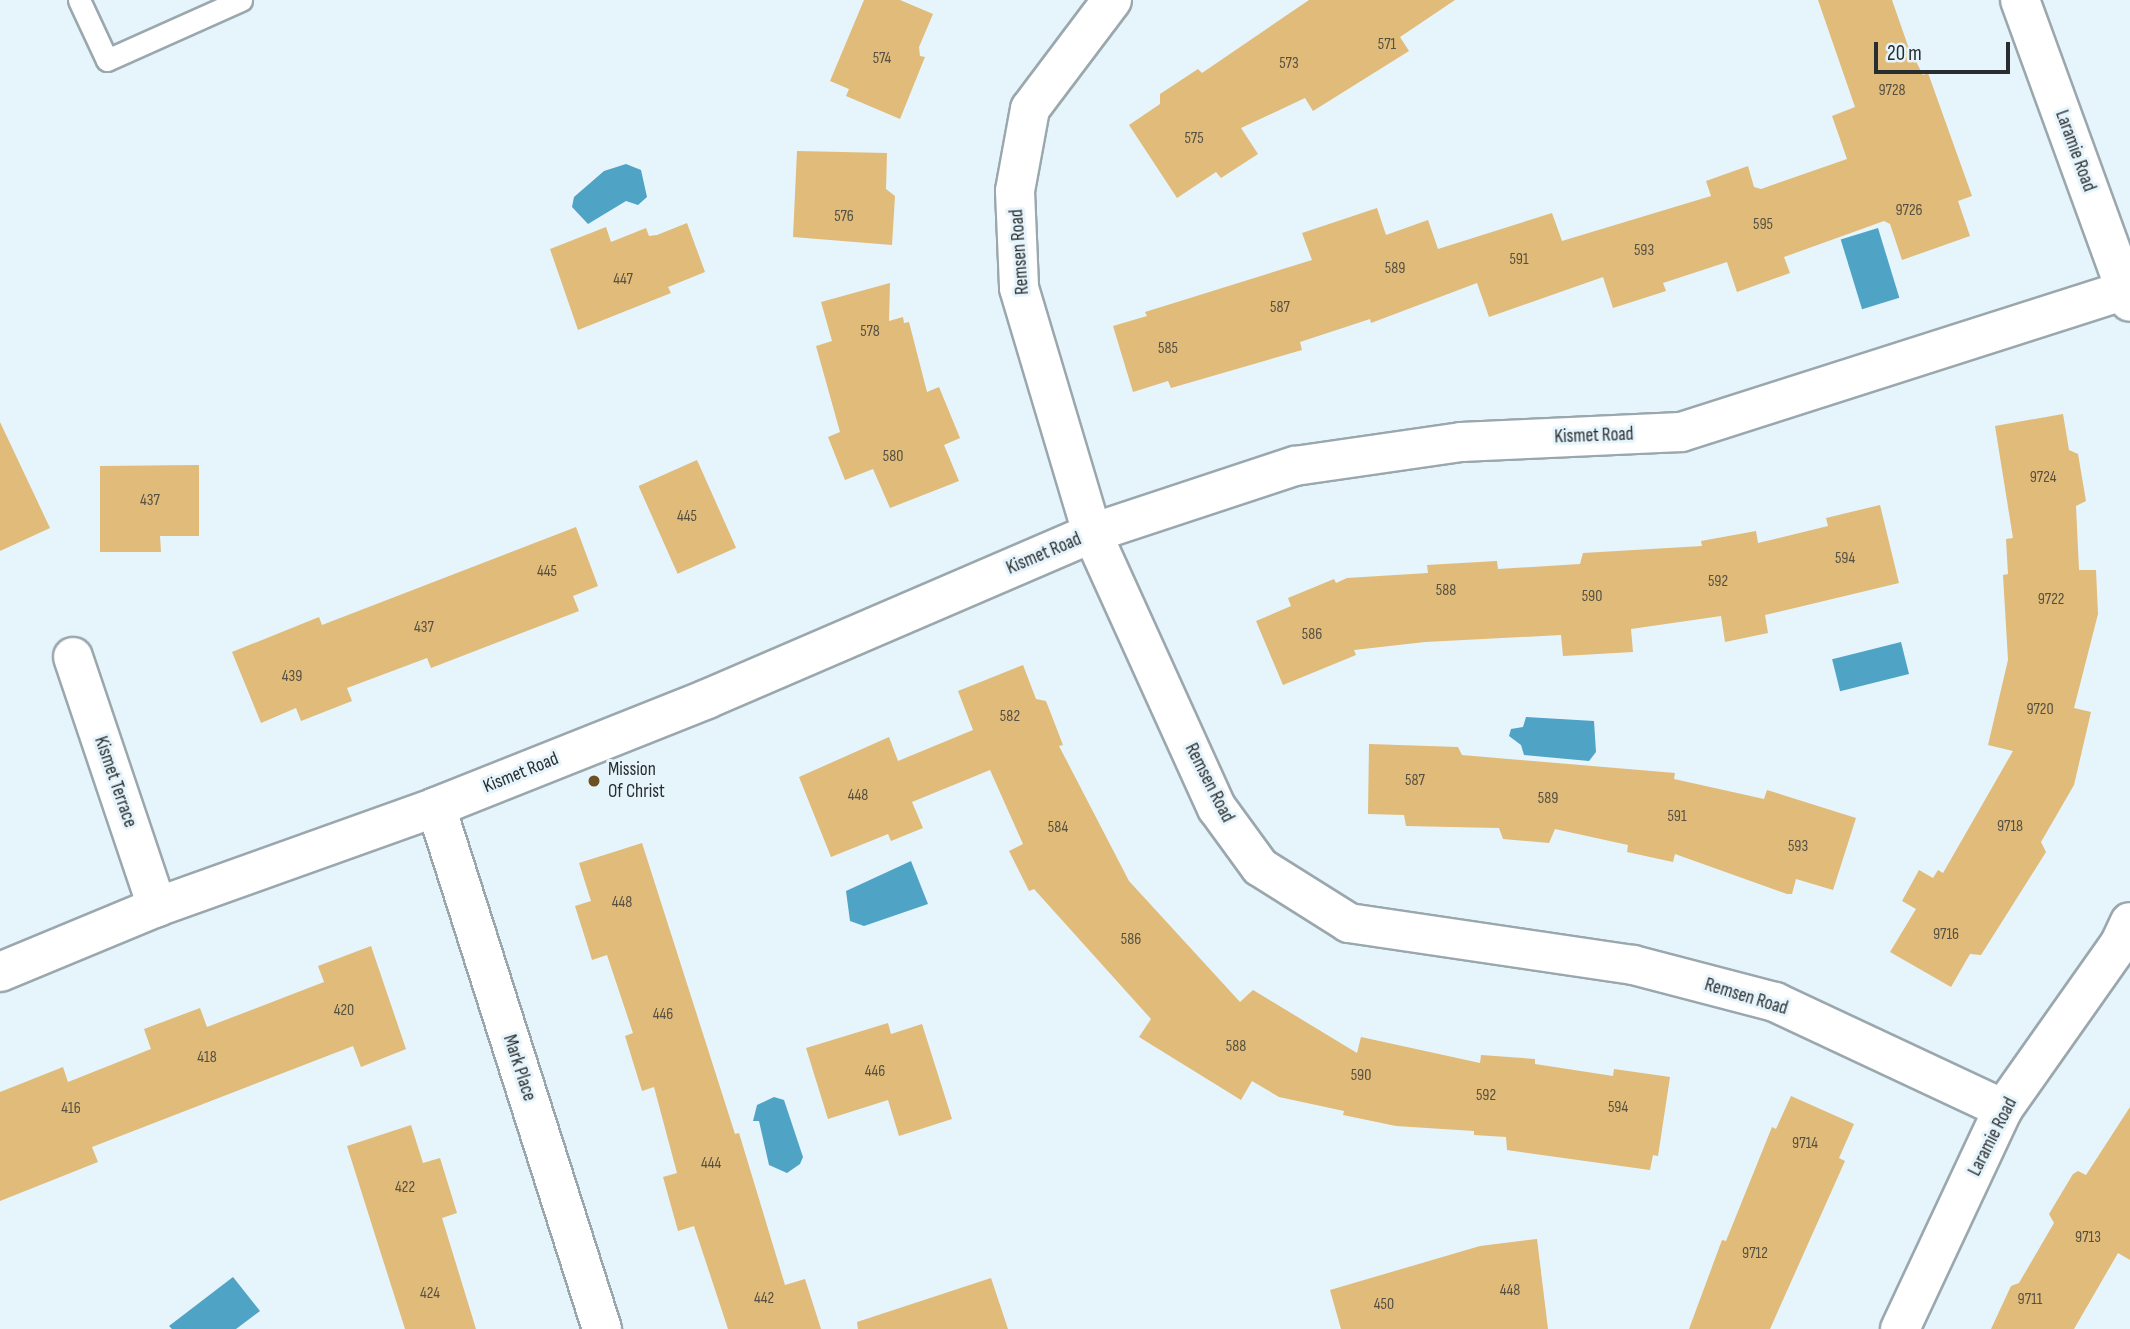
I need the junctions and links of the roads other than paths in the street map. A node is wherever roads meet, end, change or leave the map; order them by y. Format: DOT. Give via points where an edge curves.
graph roads {
  1 [pos="79,0"];
  2 [pos="241,0"];
  3 [pos="1112,0"];
  4 [pos="2020,0"];
  5 [pos="2129,294"];
  6 [pos="1092,533"];
  7 [pos="73,657"];
  8 [pos="436,807"];
  9 [pos="158,907"];
  10 [pos="2130,922"];
  11 [pos="0,972"];
  12 [pos="2003,1110"];
  13 [pos="602,1329"];
  14 [pos="1900,1329"];
  1 -- 2 [label="lane" via="107,60"];
  3 -- 6 [label="street, Remsen Road" via="1030,109 1016,191 1019,289"];
  4 -- 5 [label="street, Laramie Road"];
  5 -- 6 [label="street, Kismet Road" via="1681,432 1461,442 1295,466"];
  6 -- 8 [label="street, Kismet Road" via="707,699"];
  6 -- 12 [label="street, Remsen Road" via="1217,808 1260,867 1349,923 1633,965 1775,1002"];
  7 -- 9 [label="street, Kismet Terrace"];
  8 -- 9 [label="street, Kismet Road"];
  8 -- 13 [label="street, Mark Place"];
  9 -- 11 [label="street, Kismet Road"];
  10 -- 12 [label="street, Laramie Road"];
  12 -- 14 [label="street, Laramie Road"];
}
